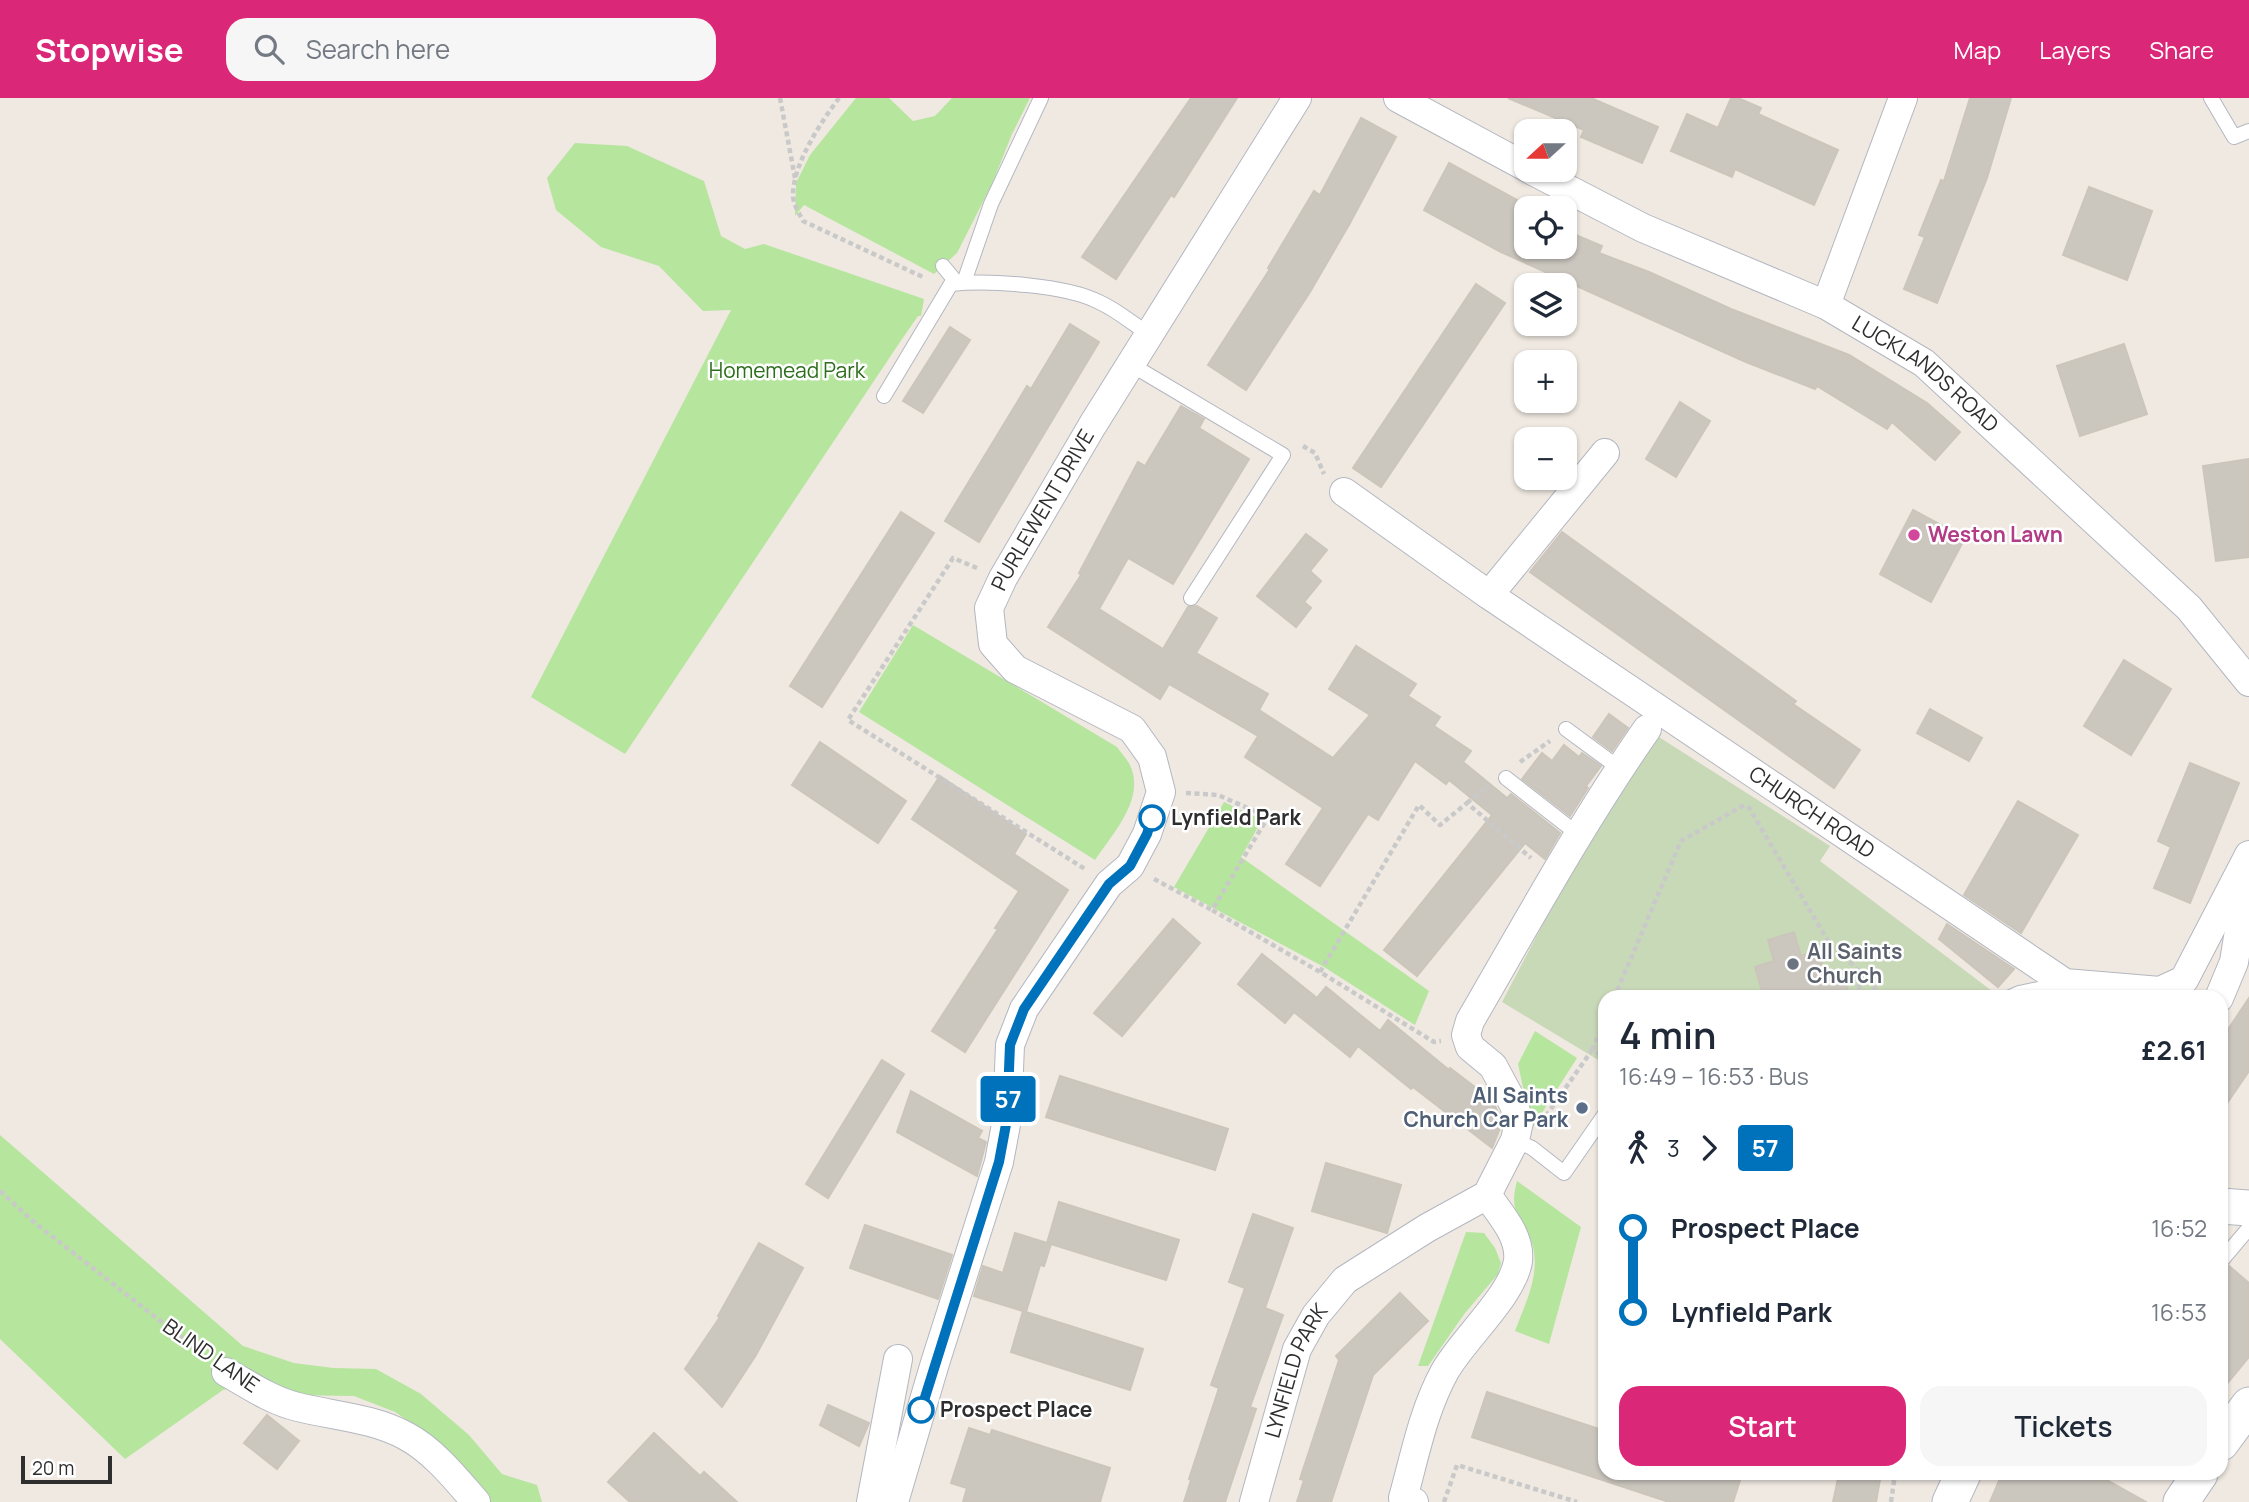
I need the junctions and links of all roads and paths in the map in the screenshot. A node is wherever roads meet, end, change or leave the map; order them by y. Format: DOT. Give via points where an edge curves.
graph roads {
  1 [pos="780,98"];
  2 [pos="839,98"];
  3 [pos="1041,98"];
  4 [pos="1297,98"];
  5 [pos="1398,98"];
  6 [pos="1903,98"];
  7 [pos="2211,98"];
  8 [pos="2249,131"];
  9 [pos="1514,161"];
  10 [pos="795,179"];
  11 [pos="1554,182"];
  12 [pos="943,266"];
  13 [pos="957,283"];
  14 [pos="1826,304"];
  15 [pos="1149,334"];
  16 [pos="1130,364"];
  17 [pos="884,396"];
  18 [pos="1605,453"];
  19 [pos="1343,492"];
  20 [pos="1003,578"];
  21 [pos="1489,596"];
  22 [pos="1191,598"];
  23 [pos="2249,682"];
  24 [pos="1566,729"];
  25 [pos="1647,729"];
  26 [pos="1619,768"];
  27 [pos="1506,778"];
  28 [pos="1760,778"];
  29 [pos="1161,792"];
  30 [pos="1746,804"];
  31 [pos="1580,835"];
  32 [pos="2249,855"];
  33 [pos="1130,866"];
  34 [pos="2249,866"];
  35 [pos="1553,878"];
  36 [pos="1109,884"];
  37 [pos="1212,910"];
  38 [pos="1853,965"];
  39 [pos="1320,972"];
  40 [pos="2065,983"];
  41 [pos="1617,990"];
  42 [pos="1860,990"];
  43 [pos="1876,990"];
  44 [pos="2033,990"];
  45 [pos="2148,990"];
  46 [pos="2162,990"];
  47 [pos="2222,990"];
  48 [pos="1465,1035"];
  49 [pos="1598,1036"];
  50 [pos="1592,1050"];
  51 [pos="1598,1053"];
  52 [pos="1598,1124"];
  53 [pos="1521,1143"];
  54 [pos="0,1191"];
  55 [pos="1486,1195"];
  56 [pos="2243,1210"];
  57 [pos="2228,1245"];
  58 [pos="898,1359"];
  59 [pos="226,1372"];
  60 [pos="2249,1405"];
  61 [pos="2228,1434"];
  62 [pos="1894,1480"];
  63 [pos="1960,1480"];
  64 [pos="2196,1480"];
  65 [pos="477,1502"];
  66 [pos="871,1502"];
  67 [pos="894,1502"];
  68 [pos="1254,1502"];
  69 [pos="1414,1502"];
  70 [pos="1444,1502"];
  71 [pos="1577,1502"];
  72 [pos="1891,1502"];
  73 [pos="1950,1502"];
  74 [pos="2182,1502"];
  1 -- 10 [label="path"];
  2 -- 10 [label="path" via="804,155"];
  3 -- 13 [label="lane"];
  4 -- 15 [label="street, PURLEWENT DRIVE"];
  5 -- 9 [label="street"];
  6 -- 14 [label="street"];
  7 -- 8 [label="lane" via="2234,136"];
  10 -- 13 [label="path" via="793,198 803,221 929,279"];
  11 -- 14 [label="street, LUCKLANDS ROAD" via="1643,228"];
  12 -- 13 [label="lane"];
  13 -- 15 [label="lane" via="1072,292 1100,302"];
  13 -- 17 [label="lane"];
  14 -- 23 [label="street, LUCKLANDS ROAD" via="1924,363 2189,608"];
  15 -- 16 [label="street, PURLEWENT DRIVE"];
  16 -- 20 [label="street, PURLEWENT DRIVE"];
  16 -- 22 [label="lane" via="1283,455"];
  18 -- 21 [label="street"];
  19 -- 21 [label="street, CHURCH ROAD"];
  20 -- 29 [label="street, PURLEWENT DRIVE" via="989,608 993,645 1015,669 1132,729 1152,757"];
  20 -- 36 [label="path" via="953,558 848,720"];
  21 -- 28 [label="street, CHURCH ROAD"];
  24 -- 26 [label="lane"];
  25 -- 26 [label="street"];
  26 -- 31 [label="street"];
  27 -- 31 [label="lane"];
  28 -- 30 [label="path"];
  28 -- 40 [label="street, CHURCH ROAD"];
  29 -- 33 [label="street"];
  29 -- 37 [label="path" via="1218,795 1268,817"];
  30 -- 38 [label="path" via="1831,946"];
  30 -- 41 [label="path" via="1681,841"];
  31 -- 35 [label="street"];
  32 -- 46 [label="street, CHURCH ROAD" via="2184,980"];
  33 -- 36 [label="street"];
  33 -- 37 [label="path"];
  34 -- 47 [label="street" via="2234,962"];
  35 -- 39 [label="path" via="1467,803 1440,825 1419,805"];
  35 -- 48 [label="street"];
  36 -- 67 [label="street" via="1024,1009 1010,1045 1007,1119 999,1162"];
  37 -- 39 [label="path"];
  38 -- 42 [label="path"];
  38 -- 43 [label="path"];
  39 -- 48 [label="path" via="1434,1042"];
  40 -- 44 [label="lane"];
  40 -- 45 [label="street, CHURCH ROAD"];
  48 -- 53 [label="street" via="1471,1047 1493,1066 1514,1105"];
  49 -- 50 [label="path"];
  50 -- 51 [label="path"];
  50 -- 53 [label="path"];
  52 -- 53 [label="lane" via="1564,1172"];
  53 -- 55 [label="street"];
  54 -- 59 [label="path, BLIND LANE"];
  55 -- 68 [label="street, LYNFIELD PARK" via="1345,1280 1315,1315 1297,1349"];
  55 -- 69 [label="street" via="1514,1235 1518,1259 1512,1283 1446,1370 1428,1406 1403,1498"];
  56 -- 57 [label="lane"];
  58 -- 66 [label="street"];
  59 -- 65 [label="street, BLIND LANE" via="295,1407 384,1426 409,1437"];
  60 -- 61 [label="street"];
  62 -- 72 [label="path"];
  63 -- 73 [label="street"];
  64 -- 74 [label="street"];
  70 -- 71 [label="path" via="1457,1465"];
}
